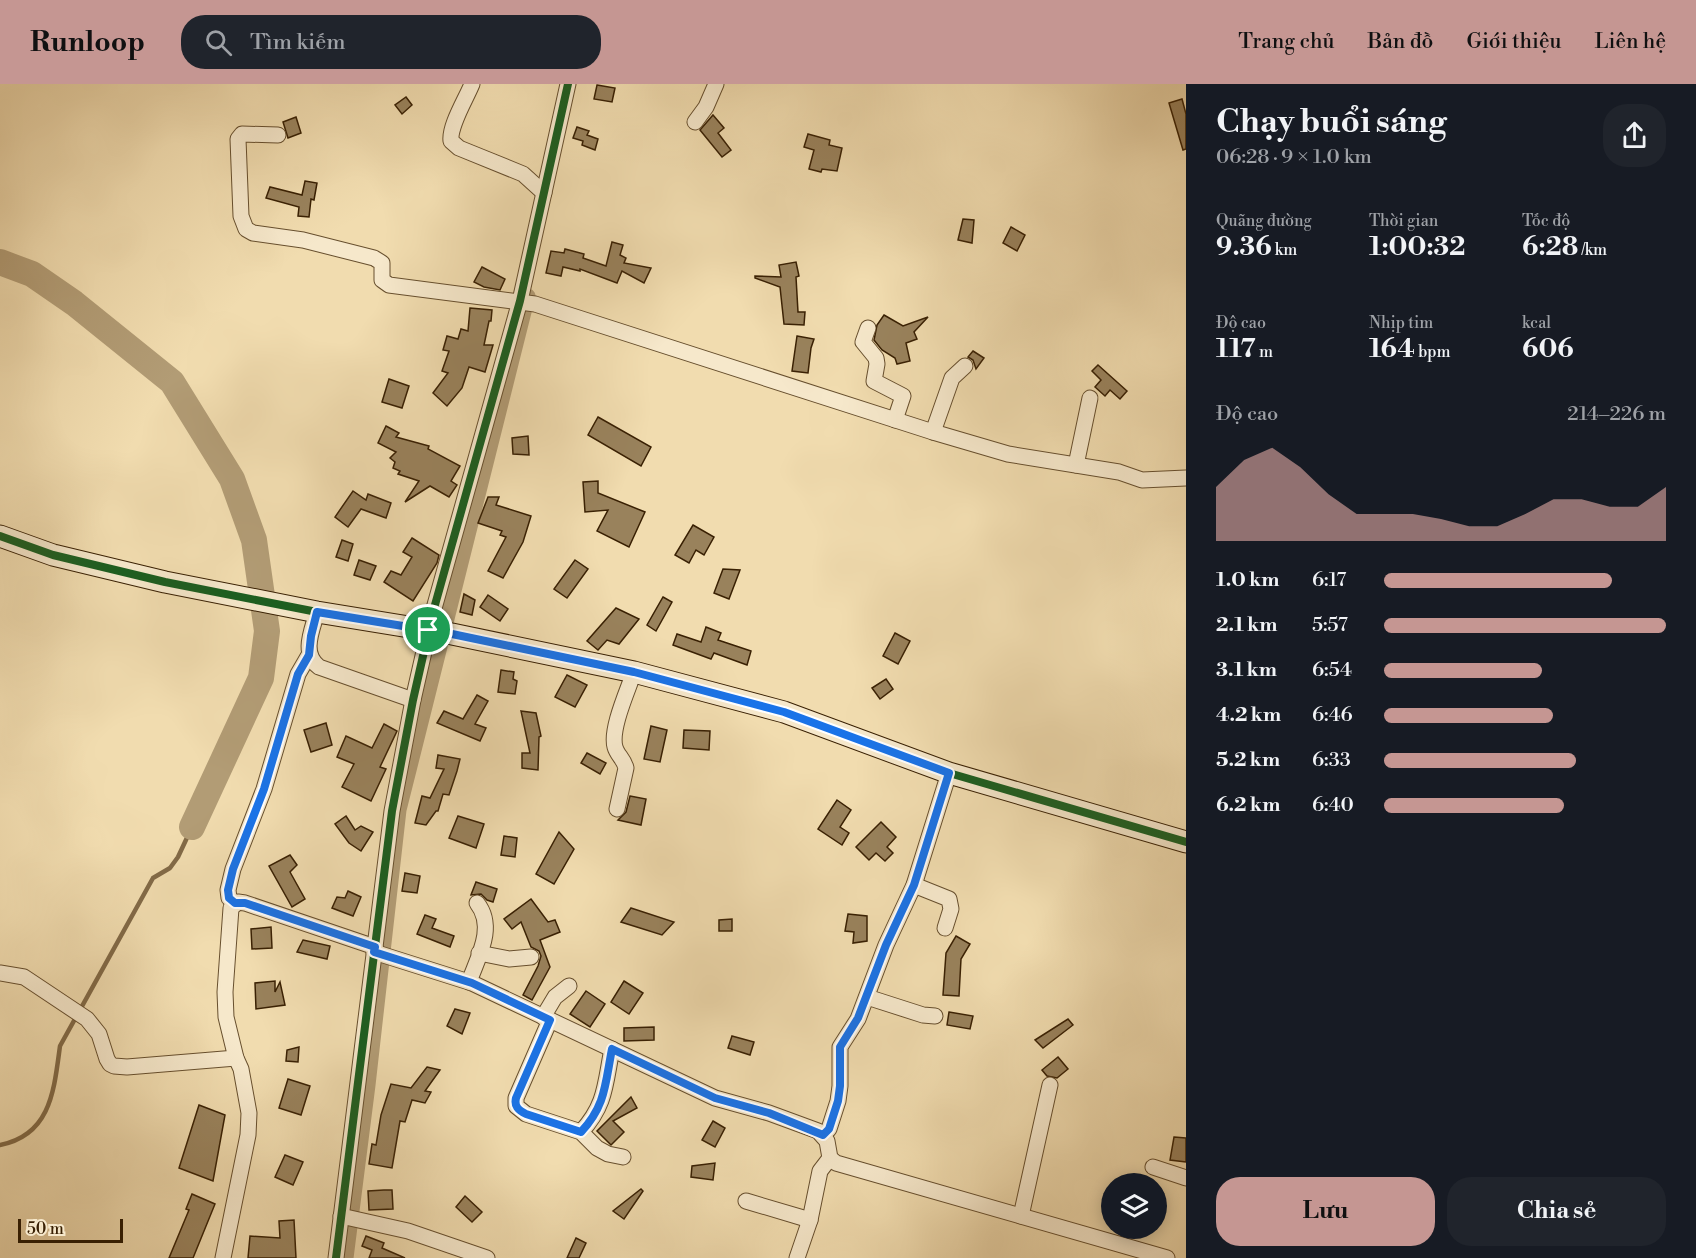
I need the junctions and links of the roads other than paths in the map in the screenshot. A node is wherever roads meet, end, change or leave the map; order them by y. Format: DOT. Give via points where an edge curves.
graph roads {
  1 [pos="472,84"];
  2 [pos="568,84"];
  3 [pos="716,84"];
  4 [pos="695,122"];
  5 [pos="278,135"];
  6 [pos="544,193"];
  7 [pos="527,302"];
  8 [pos="868,328"];
  9 [pos="965,366"];
  10 [pos="1090,398"];
  11 [pos="895,420"];
  12 [pos="933,432"];
  13 [pos="1076,465"];
  14 [pos="1186,478"];
  15 [pos="0,536"];
  16 [pos="317,612"];
  17 [pos="437,632"];
  18 [pos="309,655"];
  19 [pos="634,672"];
  20 [pos="413,700"];
  21 [pos="949,773"];
  22 [pos="617,809"];
  23 [pos="1186,842"];
  24 [pos="914,885"];
  25 [pos="235,903"];
  26 [pos="477,903"];
  27 [pos="945,928"];
  28 [pos="374,950"];
  29 [pos="479,953"];
  30 [pos="531,957"];
  31 [pos="0,973"];
  32 [pos="469,982"];
  33 [pos="568,986"];
  34 [pos="867,997"];
  35 [pos="935,1016"];
  36 [pos="547,1019"];
  37 [pos="612,1049"];
  38 [pos="236,1058"];
  39 [pos="1050,1085"];
  40 [pos="581,1132"];
  41 [pos="823,1135"];
  42 [pos="623,1157"];
  43 [pos="830,1158"];
  44 [pos="1153,1167"];
  45 [pos="1186,1178"];
  46 [pos="746,1201"];
  47 [pos="341,1216"];
  48 [pos="1021,1216"];
  49 [pos="810,1220"];
  50 [pos="223,1258"];
  51 [pos="336,1258"];
  52 [pos="487,1258"];
  53 [pos="797,1258"];
  54 [pos="1167,1258"];
  1 -- 6 [label="street" via="451,141 459,148 523,174"];
  2 -- 6 [label="street"];
  3 -- 4 [label="street"];
  5 -- 7 [label="street" via="242,134 238,139 241,216 246,229 375,258 382,263 382,280 389,285"];
  6 -- 7 [label="street"];
  7 -- 11 [label="street"];
  7 -- 17 [label="street"];
  8 -- 11 [label="street" via="863,342 876,358 873,381 903,396"];
  9 -- 12 [label="street" via="952,378"];
  10 -- 13 [label="street"];
  11 -- 12 [label="street"];
  12 -- 13 [label="street" via="1008,454"];
  13 -- 14 [label="street" via="1142,480"];
  15 -- 16 [label="street" via="53,555 165,582"];
  16 -- 17 [label="street"];
  16 -- 18 [label="street"];
  17 -- 19 [label="street"];
  17 -- 20 [label="street"];
  18 -- 20 [label="street" via="319,667"];
  18 -- 25 [label="street" via="298,674 264,789 233,869 228,890"];
  19 -- 21 [label="street" via="784,712"];
  19 -- 22 [label="street" via="616,729 615,747 626,768"];
  20 -- 28 [label="street" via="392,811"];
  21 -- 23 [label="street"];
  21 -- 24 [label="street"];
  24 -- 27 [label="street" via="949,899 951,909"];
  24 -- 34 [label="street"];
  25 -- 28 [label="street" via="245,903"];
  25 -- 38 [label="street" via="230,914 225,992 226,1017"];
  26 -- 29 [label="street" via="486,920"];
  28 -- 32 [label="street"];
  28 -- 47 [label="street"];
  29 -- 30 [label="street" via="509,959"];
  29 -- 32 [label="street"];
  31 -- 38 [label="street" via="24,977 87,1019 114,1066"];
  32 -- 36 [label="street"];
  33 -- 36 [label="street" via="555,997"];
  34 -- 35 [label="street"];
  34 -- 41 [label="street" via="840,1047 838,1101 829,1129"];
  36 -- 37 [label="street"];
  36 -- 40 [label="street" via="516,1106 526,1114"];
  37 -- 40 [label="street" via="600,1106"];
  37 -- 41 [label="street" via="715,1098 769,1113"];
  38 -- 50 [label="street" via="249,1113 248,1134"];
  39 -- 48 [label="street"];
  40 -- 42 [label="street" via="597,1148"];
  41 -- 43 [label="street"];
  43 -- 48 [label="street" via="836,1163"];
  43 -- 49 [label="street" via="820,1171"];
  44 -- 45 [label="street"];
  46 -- 49 [label="street"];
  47 -- 51 [label="street"];
  47 -- 52 [label="street" via="408,1231"];
  48 -- 54 [label="street"];
  49 -- 53 [label="street"];
}
